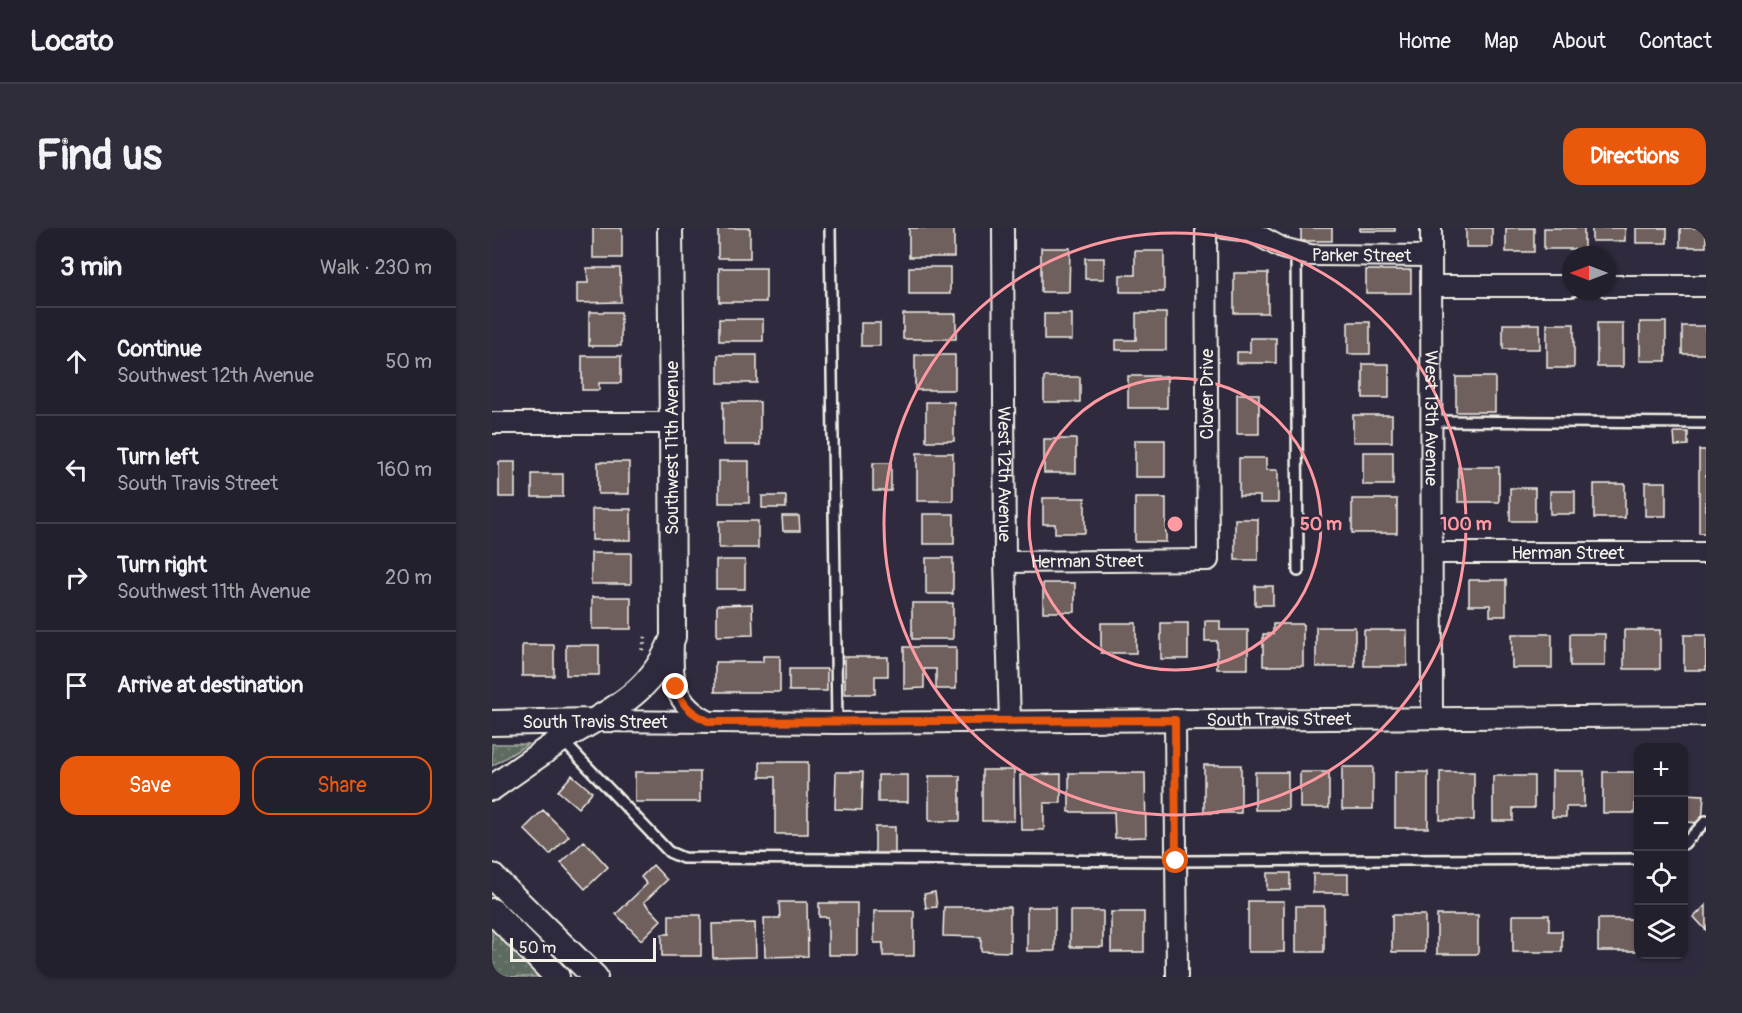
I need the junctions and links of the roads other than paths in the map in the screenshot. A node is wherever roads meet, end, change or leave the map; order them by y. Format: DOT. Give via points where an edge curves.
graph roads {
  1 [pos="669,228"];
  2 [pos="830,228"];
  3 [pos="1002,228"];
  4 [pos="1206,228"];
  5 [pos="1225,228"];
  6 [pos="1431,228"];
  7 [pos="1296,252"];
  8 [pos="1431,256"];
  9 [pos="1431,286"];
  10 [pos="1562,286"];
  11 [pos="1616,286"];
  12 [pos="1706,286"];
  13 [pos="1431,421"];
  14 [pos="492,423"];
  15 [pos="672,423"];
  16 [pos="1706,423"];
  17 [pos="1706,553"];
  18 [pos="1432,554"];
  19 [pos="1208,560"];
  20 [pos="1005,562"];
  21 [pos="1298,572"];
  22 [pos="673,637"];
  23 [pos="672,669"];
  24 [pos="1706,716"];
  25 [pos="1432,717"];
  26 [pos="1175,720"];
  27 [pos="592,721"];
  28 [pos="1010,721"];
  29 [pos="667,722"];
  30 [pos="710,722"];
  31 [pos="492,723"];
  32 [pos="837,723"];
  33 [pos="562,740"];
  34 [pos="492,788"];
  35 [pos="1706,821"];
  36 [pos="1688,839"];
  37 [pos="1634,859"];
  38 [pos="1176,861"];
  39 [pos="492,876"];
  40 [pos="492,911"];
  41 [pos="557,977"];
  42 [pos="595,977"];
  43 [pos="1177,977"];
  1 -- 15 [label="street, Southwest 11th Avenue"];
  2 -- 32 [label="lane"];
  3 -- 20 [label="street, West 12th Avenue"];
  4 -- 19 [label="street, Clover Drive"];
  5 -- 7 [label="street, Parker Street" via="1250,231"];
  6 -- 8 [label="street, West 13th Avenue"];
  7 -- 8 [label="street, Parker Street"];
  7 -- 21 [label="lane"];
  8 -- 9 [label="street, West 13th Avenue"];
  9 -- 10 [label="street"];
  9 -- 13 [label="street, West 13th Avenue"];
  11 -- 12 [label="street"];
  13 -- 16 [label="lane"];
  13 -- 18 [label="street, West 13th Avenue"];
  14 -- 15 [label="street"];
  15 -- 22 [label="street, Southwest 11th Avenue"];
  17 -- 18 [label="street, Herman Street"];
  18 -- 25 [label="street, West 13th Avenue"];
  19 -- 20 [label="street, Herman Street"];
  20 -- 28 [label="street, West 12th Avenue"];
  22 -- 23 [label="street, Southwest 11th Avenue"];
  22 -- 27 [label="street" via="660,664 641,688"];
  23 -- 29 [label="street, Southwest 11th Avenue" via="667,690"];
  23 -- 30 [label="street, Southwest 11th Avenue" via="687,709"];
  24 -- 25 [label="street, South Travis Street"];
  25 -- 26 [label="street, South Travis Street"];
  26 -- 28 [label="street, South Travis Street"];
  26 -- 38 [label="street"];
  27 -- 29 [label="street, South Travis Street"];
  27 -- 31 [label="street, South Travis Street"];
  27 -- 33 [label="street"];
  28 -- 32 [label="street, South Travis Street"];
  29 -- 30 [label="street, South Travis Street"];
  30 -- 32 [label="street, South Travis Street"];
  33 -- 34 [label="street"];
  33 -- 38 [label="lane" via="669,852 683,858"];
  35 -- 36 [label="lane"];
  37 -- 38 [label="lane"];
  38 -- 43 [label="street"];
  39 -- 42 [label="street"];
  40 -- 41 [label="street"];
}
